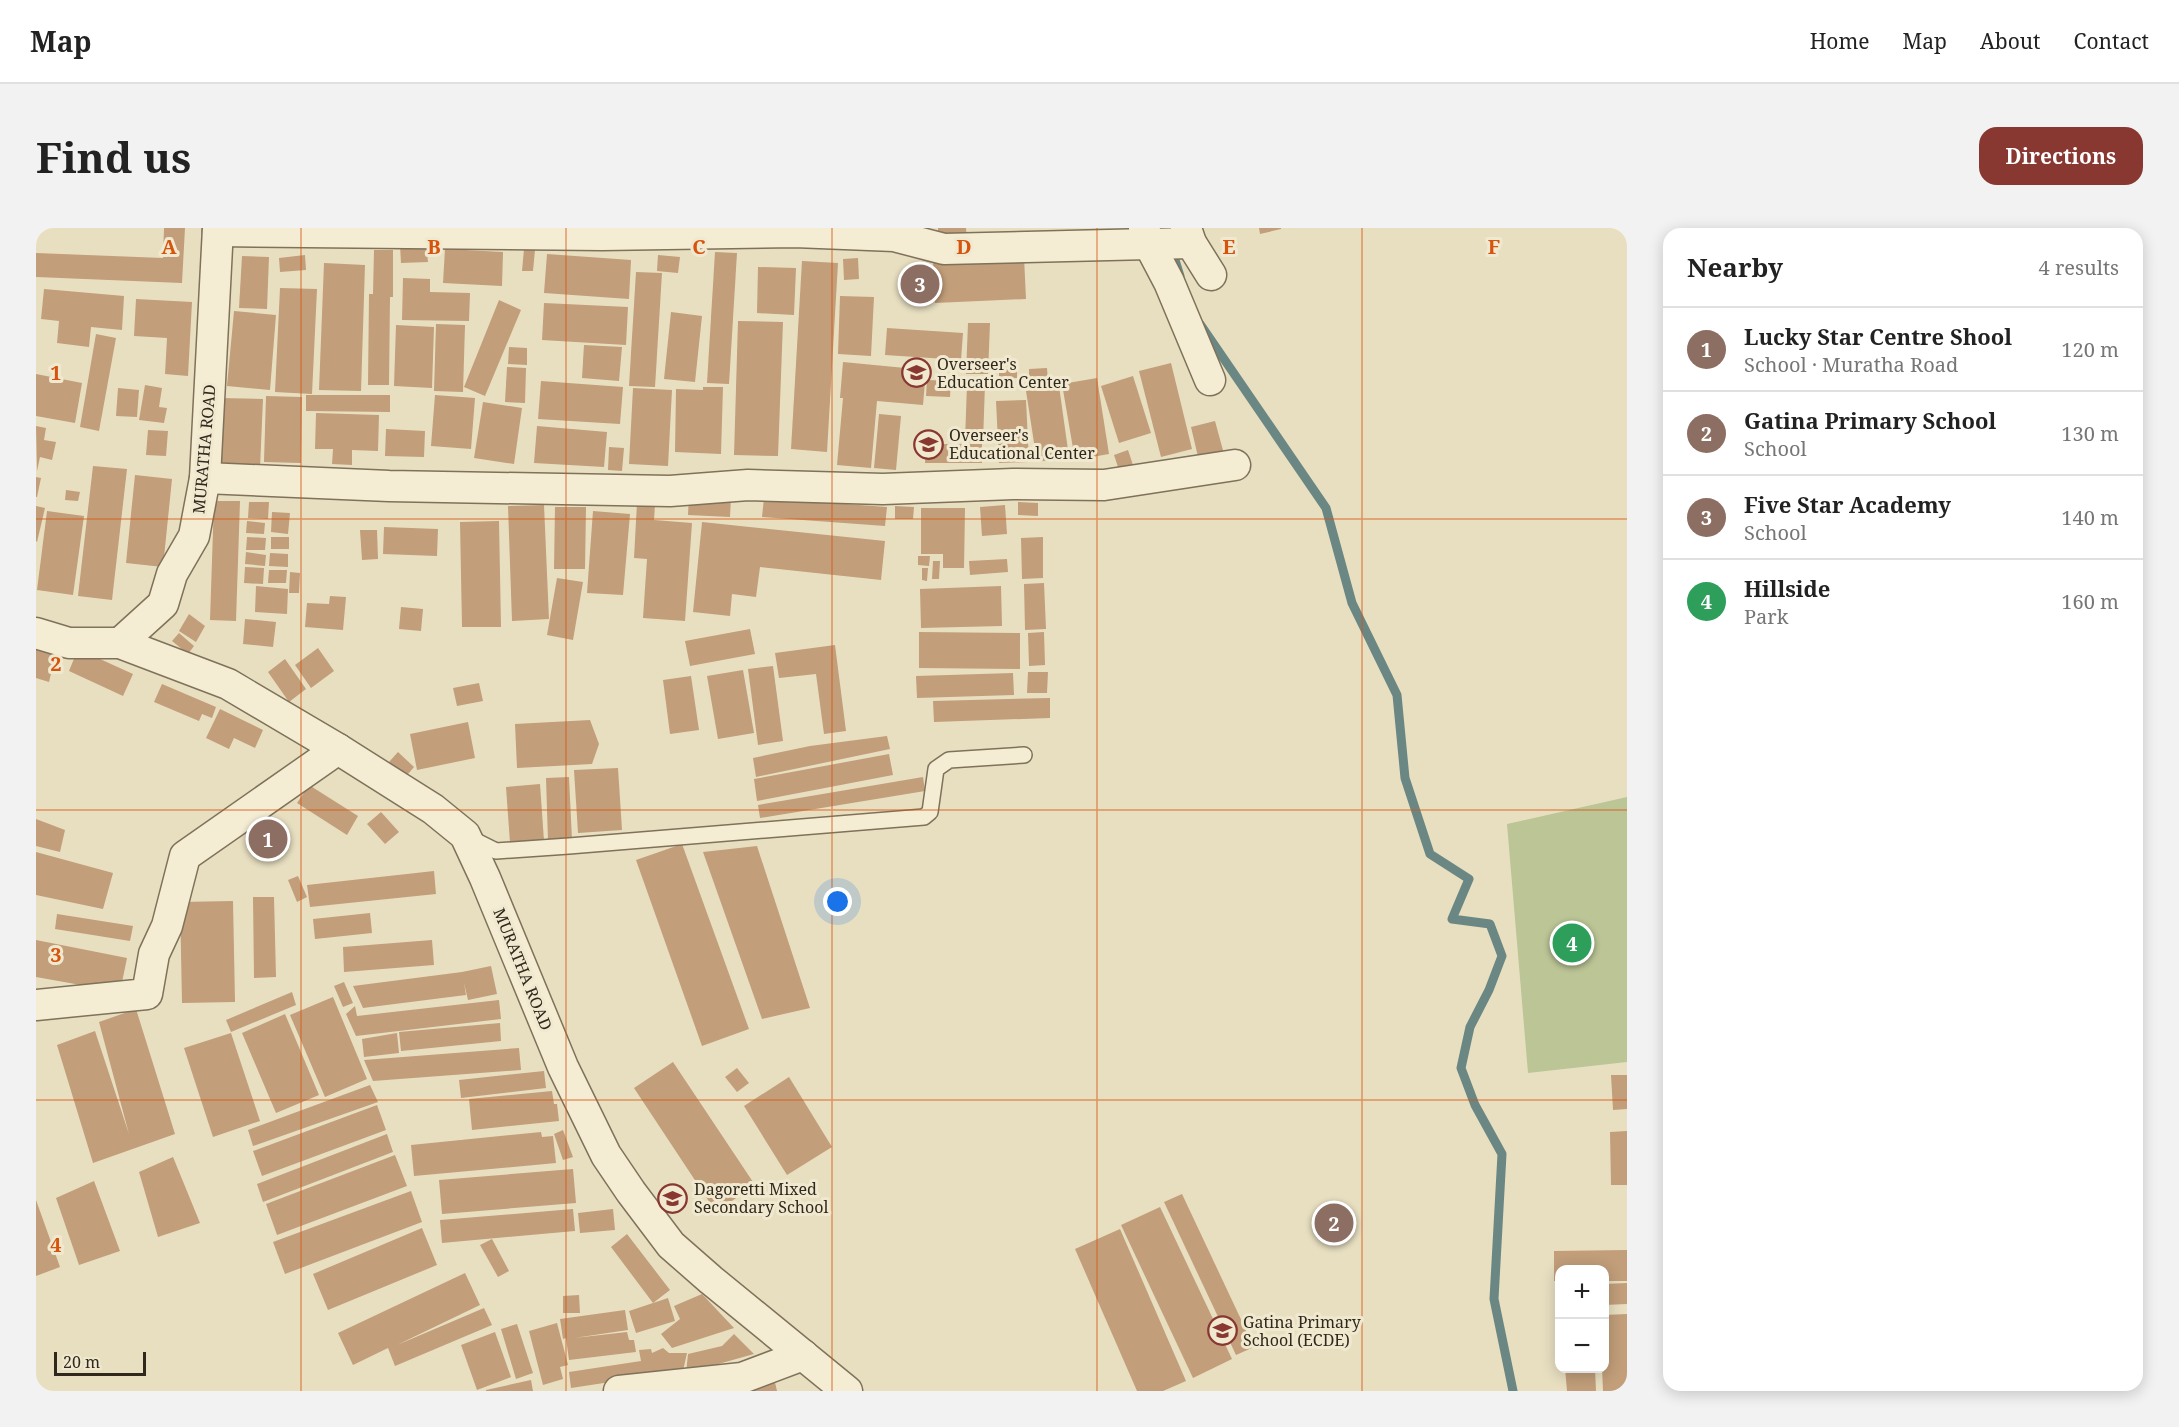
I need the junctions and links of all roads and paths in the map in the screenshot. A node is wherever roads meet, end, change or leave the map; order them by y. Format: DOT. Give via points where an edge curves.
graph roads {
  1 [pos="218,230"];
  2 [pos="1189,236"];
  3 [pos="1150,239"];
  4 [pos="1211,275"];
  5 [pos="1210,380"];
  6 [pos="1235,465"];
  7 [pos="205,478"];
  8 [pos="36,633"];
  9 [pos="120,642"];
  10 [pos="338,749"];
  11 [pos="1024,755"];
  12 [pos="465,835"];
  13 [pos="36,1005"];
  14 [pos="803,1355"];
  15 [pos="619,1391"];
  16 [pos="847,1391"];
  1 -- 3 [label="street" via="602,235 795,232 894,236 944,249"];
  1 -- 7 [label="street, MURATHA ROAD"];
  2 -- 3 [label="street"];
  2 -- 4 [label="street"];
  3 -- 5 [label="street"];
  6 -- 7 [label="street" via="1104,485 883,489 748,485 670,491"];
  7 -- 9 [label="street, MURATHA ROAD" via="194,536 172,574 163,604"];
  8 -- 9 [label="street, MURATHA ROAD" via="69,643"];
  9 -- 10 [label="street, MURATHA ROAD" via="228,684"];
  10 -- 12 [label="street, MURATHA ROAD" via="433,809"];
  10 -- 13 [label="street" via="185,856 167,926 154,954 147,994"];
  11 -- 12 [label="lane" via="949,760 942,764 936,769 930,812 924,817 496,850"];
  12 -- 14 [label="street, MURATHA ROAD" via="563,1067 606,1155 671,1245"];
  14 -- 15 [label="street" via="741,1377"];
  14 -- 16 [label="street, MURATHA ROAD"];
}
